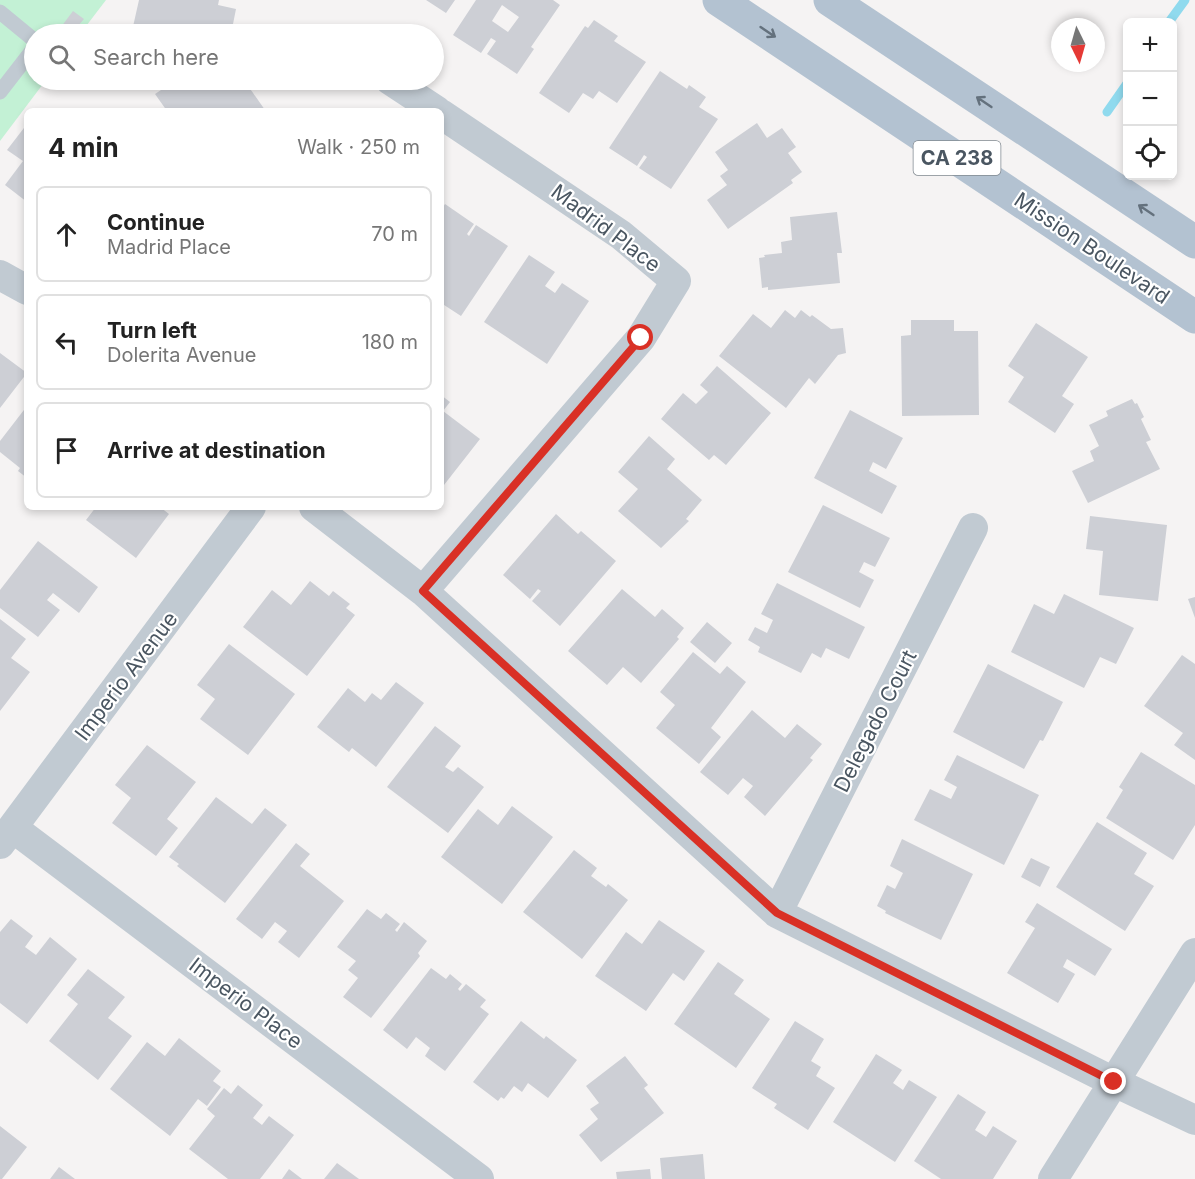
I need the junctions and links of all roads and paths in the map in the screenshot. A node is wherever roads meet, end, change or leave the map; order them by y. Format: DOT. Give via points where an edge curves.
graph roads {
  1 [pos="719,0"];
  2 [pos="830,0"];
  3 [pos="0,12"];
  4 [pos="24,32"];
  5 [pos="24,61"];
  6 [pos="405,90"];
  7 [pos="0,92"];
  8 [pos="432,108"];
  9 [pos="444,116"];
  10 [pos="1195,243"];
  11 [pos="0,275"];
  12 [pos="24,288"];
  13 [pos="1195,316"];
  14 [pos="248,510"];
  15 [pos="319,510"];
  16 [pos="973,528"];
  17 [pos="423,591"];
  18 [pos="6,836"];
  19 [pos="777,913"];
  20 [pos="1195,953"];
  21 [pos="1114,1082"];
  22 [pos="1195,1120"];
  23 [pos="479,1179"];
  24 [pos="1053,1179"];
  1 -- 13 [label="main road, Mission Boulevard / CA 238, one-way"];
  10 -- 2 [label="main road, CA 238, one-way"];
  3 -- 4 [label="lane"];
  5 -- 7 [label="lane"];
  6 -- 8 [label="street"];
  9 -- 17 [label="street, Madrid Place" via="621,235 676,282 641,338"];
  11 -- 12 [label="street"];
  14 -- 18 [label="street, Imperio Avenue"];
  15 -- 17 [label="street"];
  16 -- 19 [label="street, Delegado Court"];
  17 -- 19 [label="street"];
  18 -- 23 [label="street, Imperio Place"];
  19 -- 21 [label="street"];
  20 -- 21 [label="street"];
  21 -- 22 [label="street"];
  21 -- 24 [label="street"];
}
